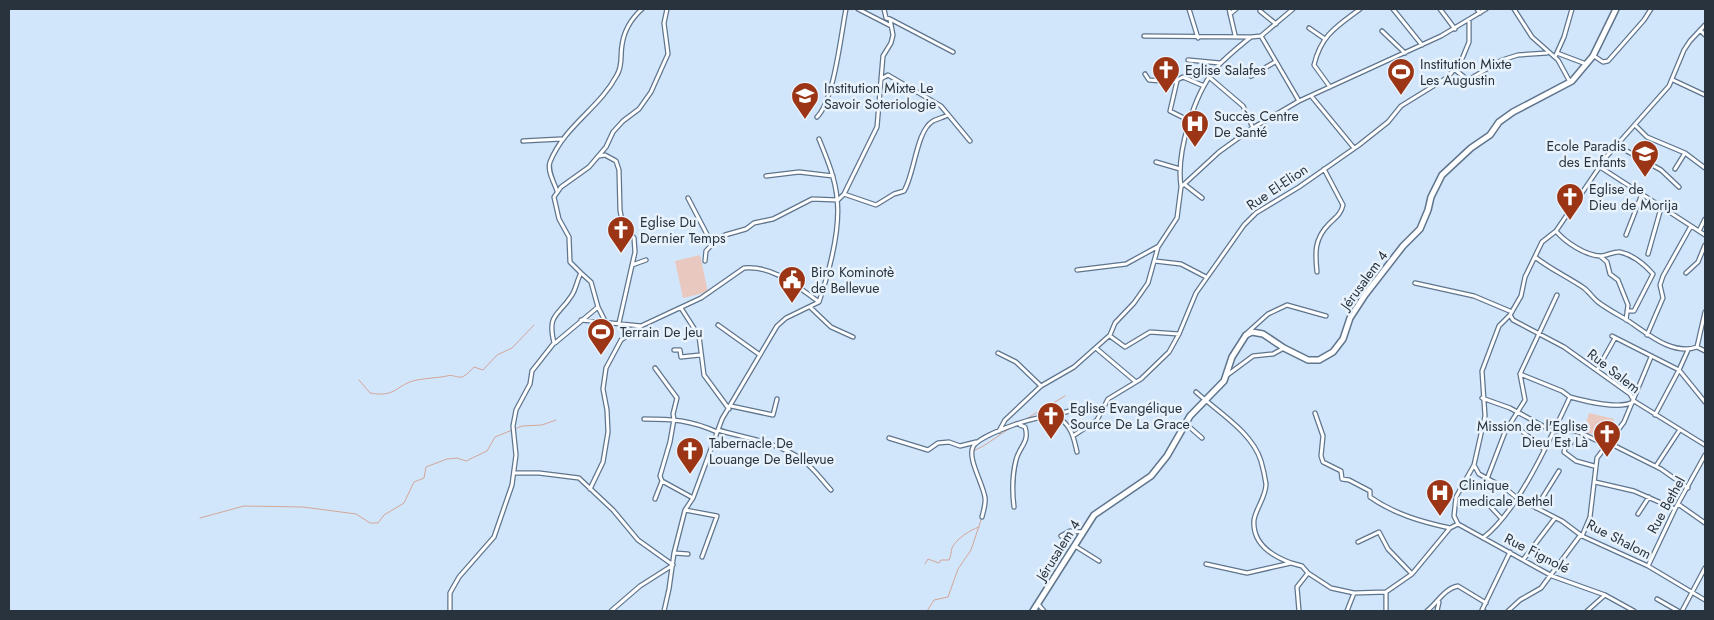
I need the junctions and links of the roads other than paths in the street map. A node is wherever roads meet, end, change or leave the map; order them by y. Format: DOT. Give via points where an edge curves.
graph roads {
  1 [pos="642,9"];
  2 [pos="666,9"];
  3 [pos="846,9"];
  4 [pos="858,9"];
  5 [pos="884,9"];
  6 [pos="1189,9"];
  7 [pos="1229,9"];
  8 [pos="1236,9"];
  9 [pos="1293,9"];
  10 [pos="1360,9"];
  11 [pos="1393,9"];
  12 [pos="1440,9"];
  13 [pos="1477,9"];
  14 [pos="1486,9"];
  15 [pos="1514,9"];
  16 [pos="1572,9"];
  17 [pos="1616,9"];
  18 [pos="1651,9"];
  19 [pos="1260,11"];
  20 [pos="1480,13"];
  21 [pos="1230,14"];
  22 [pos="890,19"];
  23 [pos="1469,21"];
  24 [pos="1276,24"];
  25 [pos="1705,25"];
  26 [pos="892,26"];
  27 [pos="1309,28"];
  28 [pos="1455,29"];
  29 [pos="1382,30"];
  30 [pos="1700,30"];
  31 [pos="1705,34"];
  32 [pos="1235,35"];
  33 [pos="1144,36"];
  34 [pos="1261,36"];
  35 [pos="1251,37"];
  36 [pos="1198,38"];
  37 [pos="1324,39"];
  38 [pos="1422,45"];
  39 [pos="953,52"];
  40 [pos="1405,53"];
  41 [pos="1547,53"];
  42 [pos="1557,53"];
  43 [pos="1593,56"];
  44 [pos="1555,57"];
  45 [pos="1188,60"];
  46 [pos="1275,62"];
  47 [pos="1221,64"];
  48 [pos="1586,64"];
  49 [pos="1454,69"];
  50 [pos="1145,74"];
  51 [pos="1250,76"];
  52 [pos="1209,78"];
  53 [pos="881,80"];
  54 [pos="1177,80"];
  55 [pos="1673,80"];
  56 [pos="1570,82"];
  57 [pos="1204,86"];
  58 [pos="1330,87"];
  59 [pos="1705,96"];
  60 [pos="1312,97"];
  61 [pos="1299,101"];
  62 [pos="948,115"];
  63 [pos="817,117"];
  64 [pos="1190,121"];
  65 [pos="1635,125"];
  66 [pos="1253,128"];
  67 [pos="561,139"];
  68 [pos="819,139"];
  69 [pos="523,141"];
  70 [pos="970,141"];
  71 [pos="1616,145"];
  72 [pos="1354,148"];
  73 [pos="1684,153"];
  74 [pos="599,156"];
  75 [pos="1156,162"];
  76 [pos="1600,167"];
  77 [pos="1705,168"];
  78 [pos="1324,169"];
  79 [pos="1675,169"];
  80 [pos="1180,170"];
  81 [pos="766,176"];
  82 [pos="833,176"];
  83 [pos="1182,186"];
  84 [pos="1679,187"];
  85 [pos="557,192"];
  86 [pos="844,194"];
  87 [pos="1642,194"];
  88 [pos="688,198"];
  89 [pos="1202,198"];
  90 [pos="838,200"];
  91 [pos="1661,208"];
  92 [pos="1705,219"];
  93 [pos="1691,226"];
  94 [pos="1556,231"];
  95 [pos="1699,231"];
  96 [pos="1626,235"];
  97 [pos="1705,235"];
  98 [pos="712,245"];
  99 [pos="1705,245"];
  100 [pos="1158,247"];
  101 [pos="1648,254"];
  102 [pos="1599,255"];
  103 [pos="1536,256"];
  104 [pos="646,260"];
  105 [pos="705,261"];
  106 [pos="1155,261"];
  107 [pos="632,265"];
  108 [pos="1077,270"];
  109 [pos="1317,272"];
  110 [pos="581,273"];
  111 [pos="1686,273"];
  112 [pos="1206,276"];
  113 [pos="1415,283"];
  114 [pos="1557,295"];
  115 [pos="819,302"];
  116 [pos="598,307"];
  117 [pos="681,308"];
  118 [pos="811,308"];
  119 [pos="1627,311"];
  120 [pos="1705,312"];
  121 [pos="1511,313"];
  122 [pos="1326,316"];
  123 [pos="581,320"];
  124 [pos="1626,320"];
  125 [pos="620,323"];
  126 [pos="607,324"];
  127 [pos="718,325"];
  128 [pos="641,326"];
  129 [pos="1248,332"];
  130 [pos="1179,334"];
  131 [pos="1537,334"];
  132 [pos="1647,335"];
  133 [pos="1110,336"];
  134 [pos="852,337"];
  135 [pos="554,344"];
  136 [pos="1697,346"];
  137 [pos="1284,348"];
  138 [pos="1097,349"];
  139 [pos="674,350"];
  140 [pos="1688,350"];
  141 [pos="1705,351"];
  142 [pos="998,353"];
  143 [pos="700,355"];
  144 [pos="760,355"];
  145 [pos="1651,357"];
  146 [pos="655,368"];
  147 [pos="1597,370"];
  148 [pos="1680,370"];
  149 [pos="1520,374"];
  150 [pos="1225,376"];
  151 [pos="1136,382"];
  152 [pos="1041,386"];
  153 [pos="1196,392"];
  154 [pos="1570,397"];
  155 [pos="777,398"];
  156 [pos="1482,398"];
  157 [pos="1206,401"];
  158 [pos="1634,402"];
  159 [pos="1705,402"];
  160 [pos="730,408"];
  161 [pos="1073,410"];
  162 [pos="1518,412"];
  163 [pos="1315,413"];
  164 [pos="1655,414"];
  165 [pos="1055,415"];
  166 [pos="644,419"];
  167 [pos="674,419"];
  168 [pos="1186,424"];
  169 [pos="1018,425"];
  170 [pos="717,431"];
  171 [pos="999,431"];
  172 [pos="1680,431"];
  173 [pos="1522,432"];
  174 [pos="1554,432"];
  175 [pos="1073,436"];
  176 [pos="889,438"];
  177 [pos="1202,438"];
  178 [pos="976,442"];
  179 [pos="1571,443"];
  180 [pos="1606,444"];
  181 [pos="1705,445"];
  182 [pos="1544,449"];
  183 [pos="1077,452"];
  184 [pos="1705,455"];
  185 [pos="1474,465"];
  186 [pos="1594,466"];
  187 [pos="1656,466"];
  188 [pos="1559,471"];
  189 [pos="514,473"];
  190 [pos="1487,479"];
  191 [pos="662,481"];
  192 [pos="1595,482"];
  193 [pos="1688,488"];
  194 [pos="590,489"];
  195 [pos="831,490"];
  196 [pos="1649,497"];
  197 [pos="693,498"];
  198 [pos="1517,498"];
  199 [pos="655,500"];
  200 [pos="1488,504"];
  201 [pos="1678,504"];
  202 [pos="1014,507"];
  203 [pos="1536,508"];
  204 [pos="1674,509"];
  205 [pos="685,510"];
  206 [pos="1638,514"];
  207 [pos="982,517"];
  208 [pos="1501,518"];
  209 [pos="1555,518"];
  210 [pos="1705,522"];
  211 [pos="1458,524"];
  212 [pos="1450,528"];
  213 [pos="1082,532"];
  214 [pos="1061,536"];
  215 [pos="1582,536"];
  216 [pos="1483,538"];
  217 [pos="1358,542"];
  218 [pos="1074,546"];
  219 [pos="674,552"];
  220 [pos="1510,552"];
  221 [pos="688,554"];
  222 [pos="702,557"];
  223 [pos="1523,560"];
  224 [pos="1099,561"];
  225 [pos="1292,563"];
  226 [pos="1206,564"];
  227 [pos="673,565"];
  228 [pos="1648,566"];
  229 [pos="1705,568"];
  230 [pos="1308,573"];
  231 [pos="1412,574"];
  232 [pos="1552,576"];
  233 [pos="1386,592"];
  234 [pos="1354,593"];
  235 [pos="1691,593"];
  236 [pos="1605,596"];
  237 [pos="1657,600"];
  238 [pos="1705,600"];
  239 [pos="1440,601"];
  240 [pos="1486,603"];
  241 [pos="1038,604"];
  242 [pos="450,611"];
  243 [pos="611,611"];
  244 [pos="664,611"];
  245 [pos="1033,611"];
  246 [pos="1044,611"];
  247 [pos="1299,611"];
  248 [pos="1347,611"];
  249 [pos="1386,611"];
  250 [pos="1427,611"];
  251 [pos="1437,611"];
  252 [pos="1482,611"];
  253 [pos="1508,611"];
  254 [pos="1587,611"];
  255 [pos="1634,611"];
  256 [pos="1678,611"];
  257 [pos="1682,611"];
  1 -- 67 [label="street" via="627,29 622,45 622,66 607,92"];
  2 -- 74 [label="street" via="664,23 668,54 658,76 639,110 612,132"];
  3 -- 63 [label="street" via="831,91"];
  4 -- 26 [label="street"];
  5 -- 22 [label="street" via="886,18"];
  6 -- 36 [label="street"];
  7 -- 21 [label="street"];
  8 -- 21 [label="street"];
  9 -- 24 [label="street"];
  10 -- 37 [label="street" via="1344,19"];
  11 -- 38 [label="street"];
  12 -- 28 [label="street"];
  13 -- 20 [label="street"];
  14 -- 20 [label="street"];
  15 -- 41 [label="street"];
  16 -- 42 [label="street"];
  17 -- 43 [label="street, Jérusalem 4"];
  18 -- 43 [label="street" via="1608,61 1603,62"];
  19 -- 24 [label="street"];
  20 -- 23 [label="street"];
  21 -- 32 [label="street"];
  22 -- 26 [label="street"];
  22 -- 39 [label="street"];
  23 -- 28 [label="street"];
  23 -- 49 [label="street, Rue El-Elion" via="1469,42"];
  24 -- 34 [label="street"];
  25 -- 30 [label="street"];
  26 -- 53 [label="street" via="891,43 883,56"];
  27 -- 37 [label="street"];
  28 -- 38 [label="street"];
  29 -- 40 [label="street"];
  30 -- 31 [label="street"];
  30 -- 55 [label="street" via="1684,50"];
  32 -- 35 [label="street"];
  32 -- 36 [label="street"];
  33 -- 36 [label="street"];
  34 -- 35 [label="street"];
  34 -- 46 [label="street"];
  35 -- 47 [label="street"];
  37 -- 58 [label="street" via="1314,65"];
  38 -- 40 [label="street"];
  40 -- 58 [label="street"];
  41 -- 44 [label="street"];
  41 -- 49 [label="street" via="1502,60 1468,80"];
  42 -- 44 [label="street"];
  42 -- 48 [label="street"];
  43 -- 48 [label="street, Jérusalem 4"];
  44 -- 56 [label="street"];
  45 -- 47 [label="street"];
  46 -- 51 [label="street"];
  46 -- 61 [label="street"];
  47 -- 52 [label="street"];
  48 -- 56 [label="street, Jérusalem 4"];
  49 -- 72 [label="street, Rue El-Elion" via="1448,77 1401,106 1388,122"];
  50 -- 54 [label="street" via="1149,80"];
  52 -- 57 [label="street"];
  52 -- 66 [label="street" via="1243,106"];
  53 -- 62 [label="street" via="888,75 906,84 932,99"];
  53 -- 86 [label="street" via="877,126"];
  54 -- 57 [label="street" via="1189,78"];
  54 -- 64 [label="street" via="1170,110"];
  55 -- 59 [label="street"];
  55 -- 65 [label="street"];
  56 -- 137 [label="street, Jérusalem 4" via="1499,122 1490,135 1442,175 1430,197 1420,228 1365,295 1333,352 1319,360 1308,360"];
  57 -- 64 [label="street"];
  58 -- 60 [label="street"];
  60 -- 61 [label="street"];
  60 -- 72 [label="street"];
  61 -- 66 [label="street"];
  62 -- 70 [label="street"];
  62 -- 86 [label="street" via="933,121 924,134 904,191 876,204"];
  64 -- 80 [label="street" via="1181,150"];
  65 -- 71 [label="street"];
  65 -- 73 [label="street" via="1647,137"];
  66 -- 83 [label="street" via="1219,152"];
  67 -- 69 [label="street"];
  67 -- 85 [label="street" via="549,170"];
  68 -- 82 [label="street"];
  71 -- 76 [label="street"];
  71 -- 84 [label="street" via="1661,170"];
  72 -- 78 [label="street, Rue El-Elion"];
  73 -- 77 [label="street"];
  73 -- 79 [label="street"];
  74 -- 85 [label="street" via="589,168"];
  74 -- 107 [label="street" via="605,155 616,161 619,170 622,221 634,238"];
  75 -- 80 [label="street"];
  76 -- 87 [label="street"];
  76 -- 94 [label="street"];
  78 -- 109 [label="street" via="1343,205 1316,246"];
  78 -- 112 [label="street, Rue El-Elion" via="1256,213"];
  80 -- 83 [label="street"];
  81 -- 82 [label="street" via="799,172"];
  82 -- 90 [label="street"];
  83 -- 89 [label="street"];
  83 -- 100 [label="street" via="1177,218"];
  85 -- 110 [label="street" via="555,206 569,237 570,262"];
  86 -- 90 [label="street"];
  87 -- 91 [label="street"];
  87 -- 96 [label="street"];
  88 -- 98 [label="street"];
  90 -- 98 [label="street" via="812,199 773,219 725,235"];
  90 -- 115 [label="street" via="833,248"];
  91 -- 93 [label="street"];
  91 -- 101 [label="street"];
  92 -- 95 [label="street"];
  93 -- 95 [label="street"];
  93 -- 132 [label="street" via="1663,276 1660,285 1663,298"];
  94 -- 102 [label="street" via="1574,245"];
  94 -- 103 [label="street" via="1542,242"];
  95 -- 97 [label="street"];
  98 -- 105 [label="street" via="706,252"];
  99 -- 111 [label="street" via="1698,262"];
  100 -- 106 [label="street"];
  100 -- 108 [label="street" via="1126,264"];
  102 -- 119 [label="street" via="1607,262 1610,274 1618,280 1628,305"];
  102 -- 119 [label="street" via="1620,252 1641,262 1653,274 1634,311"];
  103 -- 121 [label="street"];
  103 -- 124 [label="street"];
  104 -- 107 [label="street"];
  106 -- 112 [label="street" via="1181,264"];
  106 -- 133 [label="street" via="1142,293 1115,323"];
  107 -- 125 [label="street"];
  110 -- 116 [label="street" via="591,282"];
  110 -- 135 [label="street" via="573,294 550,326"];
  112 -- 130 [label="street, Rue El-Elion"];
  113 -- 121 [label="street, Rue Salem" via="1474,296"];
  114 -- 131 [label="street"];
  115 -- 117 [label="street" via="780,276 752,267 744,268 702,298"];
  115 -- 118 [label="street"];
  116 -- 123 [label="street"];
  116 -- 126 [label="street"];
  117 -- 128 [label="street"];
  117 -- 143 [label="street" via="699,336"];
  118 -- 134 [label="street" via="832,326"];
  118 -- 144 [label="street" via="786,318"];
  119 -- 124 [label="street"];
  120 -- 136 [label="street"];
  121 -- 131 [label="street, Rue Salem" via="1512,320"];
  121 -- 156 [label="street" via="1499,326 1484,362"];
  122 -- 129 [label="street" via="1287,305 1268,314"];
  123 -- 126 [label="street"];
  123 -- 135 [label="street"];
  124 -- 132 [label="street"];
  125 -- 126 [label="street"];
  125 -- 128 [label="street"];
  127 -- 144 [label="street"];
  128 -- 194 [label="street" via="621,340 606,368 603,389 608,432 603,462"];
  129 -- 137 [label="street, Jérusalem 4" via="1263,334"];
  129 -- 150 [label="street, Jérusalem 4" via="1232,357"];
  130 -- 133 [label="street" via="1150,332 1125,347"];
  130 -- 151 [label="street, Rue El-Elion" via="1169,352"];
  131 -- 147 [label="street, Rue Salem" via="1564,347"];
  131 -- 149 [label="street"];
  132 -- 140 [label="street"];
  133 -- 138 [label="street"];
  135 -- 189 [label="street" via="532,371 530,384 516,410"];
  136 -- 140 [label="street"];
  136 -- 141 [label="street"];
  137 -- 150 [label="street" via="1273,354 1253,356"];
  138 -- 151 [label="street"];
  138 -- 152 [label="street"];
  139 -- 143 [label="street" via="680,350 681,357"];
  140 -- 148 [label="street"];
  142 -- 152 [label="street" via="1016,362"];
  143 -- 160 [label="street" via="704,375"];
  144 -- 160 [label="street"];
  145 -- 147 [label="street" via="1614,337"];
  145 -- 148 [label="street"];
  145 -- 158 [label="street"];
  146 -- 167 [label="street" via="677,398"];
  147 -- 158 [label="street, Rue Salem" via="1630,394"];
  148 -- 159 [label="street"];
  148 -- 164 [label="street"];
  149 -- 154 [label="street"];
  149 -- 162 [label="street" via="1525,400"];
  150 -- 157 [label="street, Jérusalem 4"];
  151 -- 175 [label="street, Rue El-Elion" via="1108,399 1097,420"];
  152 -- 171 [label="street" via="1005,420"];
  153 -- 157 [label="street"];
  154 -- 158 [label="street" via="1606,404"];
  154 -- 174 [label="street"];
  155 -- 160 [label="street" via="773,415"];
  156 -- 162 [label="street"];
  156 -- 185 [label="street" via="1485,416"];
  157 -- 168 [label="street, Jérusalem 4"];
  157 -- 225 [label="street" via="1243,434 1261,460 1266,484 1254,520 1256,536 1275,557"];
  158 -- 164 [label="street, Rue Salem"];
  158 -- 180 [label="street" via="1624,422"];
  160 -- 170 [label="street"];
  161 -- 165 [label="street"];
  162 -- 174 [label="street"];
  162 -- 190 [label="street" via="1505,432"];
  163 -- 212 [label="street" via="1323,436 1320,456 1323,462 1341,471 1342,479 1370,490 1370,497 1388,508"];
  164 -- 172 [label="street, Rue Salem"];
  165 -- 169 [label="street" via="1036,416"];
  165 -- 175 [label="street" via="1067,423"];
  166 -- 167 [label="street"];
  167 -- 170 [label="street"];
  167 -- 191 [label="street" via="660,476"];
  168 -- 177 [label="street"];
  168 -- 213 [label="street, Jérusalem 4" via="1151,476 1094,515"];
  169 -- 171 [label="street"];
  169 -- 202 [label="street" via="1025,427 1027,433 1016,459 1012,489"];
  170 -- 195 [label="street" via="766,442 793,454 813,469"];
  170 -- 197 [label="street"];
  171 -- 178 [label="street"];
  172 -- 181 [label="street, Rue Salem"];
  172 -- 187 [label="street"];
  173 -- 182 [label="street"];
  174 -- 180 [label="street" via="1563,428"];
  174 -- 182 [label="street"];
  175 -- 183 [label="street"];
  176 -- 178 [label="street" via="928,450 938,443 960,446"];
  178 -- 207 [label="street" via="971,453 985,498"];
  179 -- 186 [label="street" via="1566,445 1564,452"];
  180 -- 186 [label="street"];
  180 -- 187 [label="street"];
  182 -- 198 [label="street"];
  184 -- 193 [label="street, Rue Bethel"];
  185 -- 190 [label="street, Rue Shalom"];
  185 -- 211 [label="street" via="1456,497 1454,516"];
  186 -- 192 [label="street"];
  187 -- 193 [label="street"];
  188 -- 203 [label="street"];
  189 -- 194 [label="street" via="573,476"];
  189 -- 242 [label="street" via="494,537 459,577 450,593"];
  190 -- 198 [label="street, Rue Shalom"];
  191 -- 197 [label="street"];
  191 -- 199 [label="street"];
  192 -- 196 [label="street"];
  192 -- 215 [label="street" via="1590,518"];
  193 -- 201 [label="street, Rue Bethel"];
  194 -- 227 [label="street" via="638,540"];
  196 -- 204 [label="street"];
  196 -- 206 [label="street"];
  197 -- 205 [label="street"];
  198 -- 203 [label="street, Rue Shalom"];
  198 -- 208 [label="street"];
  200 -- 208 [label="street"];
  201 -- 204 [label="street, Rue Bethel"];
  201 -- 210 [label="street"];
  203 -- 209 [label="street, Rue Shalom"];
  204 -- 228 [label="street, Rue Bethel"];
  205 -- 219 [label="street"];
  205 -- 222 [label="street" via="717,516"];
  208 -- 216 [label="street"];
  209 -- 215 [label="street, Rue Shalom"];
  209 -- 223 [label="street"];
  211 -- 212 [label="street"];
  211 -- 216 [label="street, Rue Fignolé"];
  212 -- 231 [label="street"];
  213 -- 214 [label="street" via="1070,531"];
  213 -- 218 [label="street, Jérusalem 4"];
  215 -- 228 [label="street, Rue Shalom"];
  215 -- 232 [label="street"];
  216 -- 220 [label="street, Rue Fignolé"];
  217 -- 231 [label="street" via="1379,532 1388,549"];
  218 -- 224 [label="street"];
  218 -- 241 [label="street, Jérusalem 4"];
  219 -- 221 [label="street"];
  219 -- 227 [label="street"];
  220 -- 223 [label="street, Rue Fignolé"];
  220 -- 240 [label="street"];
  223 -- 232 [label="street, Rue Fignolé"];
  225 -- 226 [label="street" via="1239,574"];
  225 -- 230 [label="street" via="1302,566"];
  227 -- 243 [label="street" via="646,581"];
  227 -- 244 [label="street"];
  228 -- 235 [label="street, Rue Shalom"];
  229 -- 235 [label="street"];
  230 -- 234 [label="street" via="1331,588"];
  230 -- 247 [label="street" via="1297,587"];
  231 -- 233 [label="street"];
  232 -- 236 [label="street, Rue Fignolé"];
  232 -- 253 [label="street" via="1542,588"];
  233 -- 234 [label="street"];
  233 -- 249 [label="street"];
  234 -- 248 [label="street"];
  235 -- 238 [label="street, Rue Shalom"];
  235 -- 257 [label="street"];
  236 -- 254 [label="street"];
  236 -- 255 [label="street, Rue Fignolé"];
  237 -- 256 [label="street"];
  239 -- 240 [label="street" via="1450,587 1458,586"];
  239 -- 250 [label="street"];
  239 -- 251 [label="street"];
  240 -- 252 [label="street"];
  241 -- 245 [label="street, Jérusalem 4"];
  241 -- 246 [label="street"];
}
